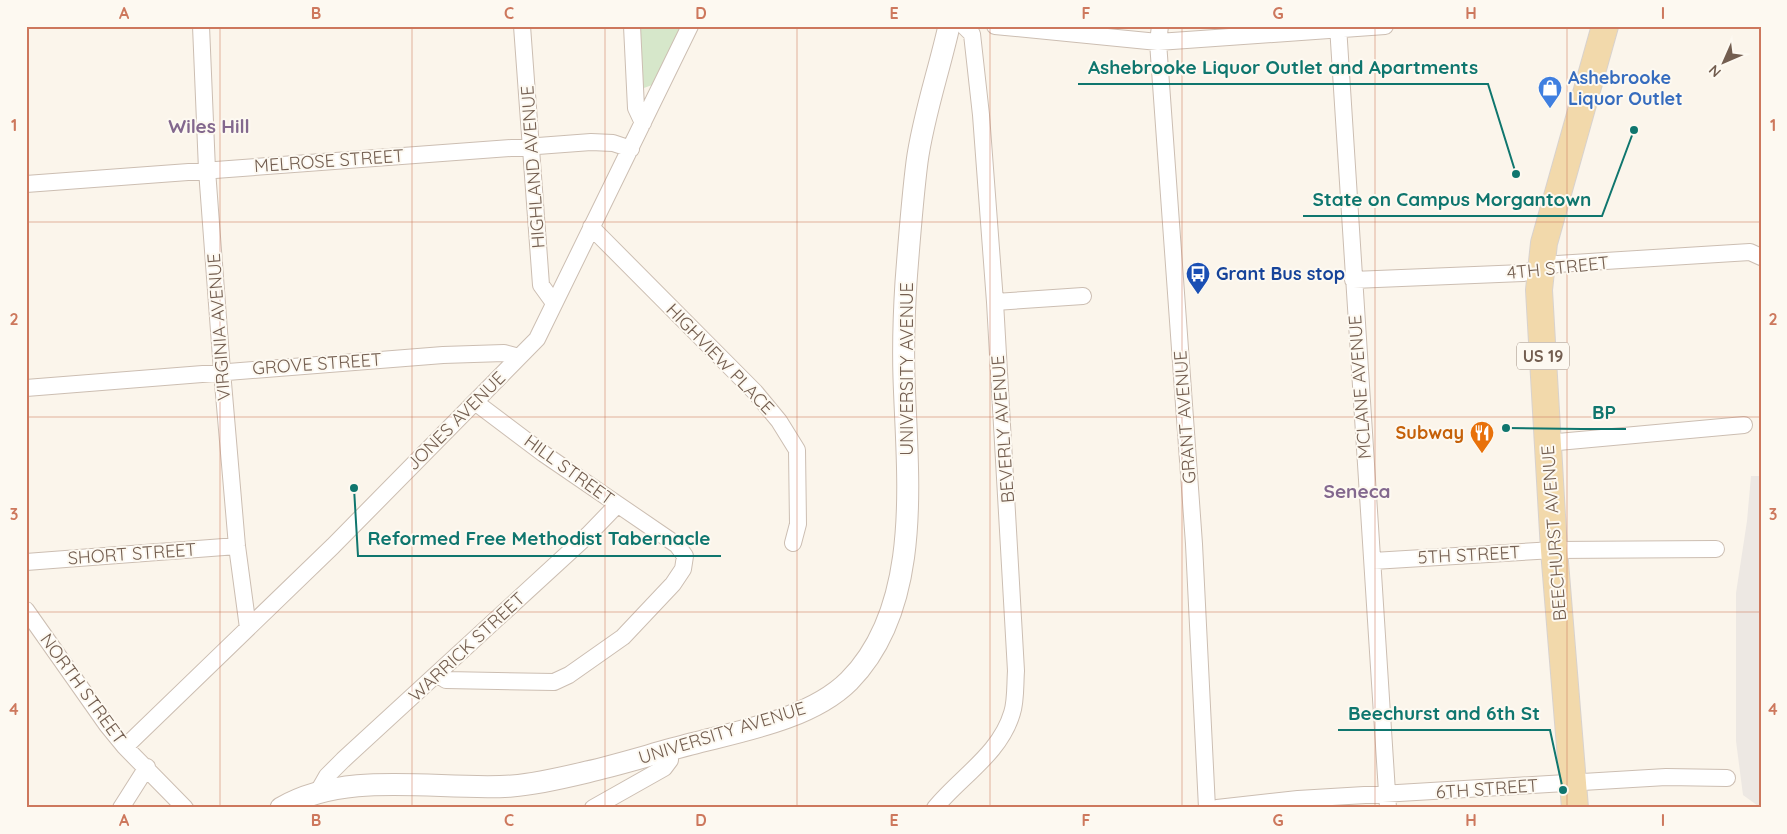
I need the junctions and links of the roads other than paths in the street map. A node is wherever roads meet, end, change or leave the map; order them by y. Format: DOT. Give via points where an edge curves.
graph roads {
  1 [pos="201,26"];
  2 [pos="522,26"];
  3 [pos="632,26"];
  4 [pos="690,26"];
  5 [pos="949,26"];
  6 [pos="964,26"];
  7 [pos="995,26"];
  8 [pos="1385,26"];
  9 [pos="1605,26"];
  10 [pos="1337,28"];
  11 [pos="1159,34"];
  12 [pos="643,123"];
  13 [pos="531,146"];
  14 [pos="631,149"];
  15 [pos="207,170"];
  16 [pos="26,184"];
  17 [pos="592,227"];
  18 [pos="1761,257"];
  19 [pos="1541,269"];
  20 [pos="1353,280"];
  21 [pos="1084,296"];
  22 [pos="995,302"];
  23 [pos="554,303"];
  24 [pos="519,357"];
  25 [pos="222,372"];
  26 [pos="26,388"];
  27 [pos="476,402"];
  28 [pos="1744,425"];
  29 [pos="1548,443"];
  30 [pos="617,505"];
  31 [pos="794,543"];
  32 [pos="237,546"];
  33 [pos="1716,549"];
  34 [pos="1554,550"];
  35 [pos="1372,561"];
  36 [pos="26,562"];
  37 [pos="26,610"];
  38 [pos="248,628"];
  39 [pos="437,674"];
  40 [pos="125,747"];
  41 [pos="669,750"];
  42 [pos="147,767"];
  43 [pos="1727,778"];
  44 [pos="320,790"];
  45 [pos="1574,796"];
  46 [pos="1388,802"];
  47 [pos="121,808"];
  48 [pos="185,808"];
  49 [pos="281,808"];
  50 [pos="593,808"];
  51 [pos="935,808"];
  52 [pos="1207,808"];
  53 [pos="1217,808"];
  1 -- 15 [label="street, VIRGINIA AVENUE"];
  2 -- 13 [label="street, HIGHLAND AVENUE"];
  3 -- 12 [label="street" via="636,108"];
  4 -- 12 [label="street, JONES AVENUE"];
  5 -- 41 [label="street, UNIVERSITY AVENUE" via="917,160 905,294 904,374 909,475 906,536 892,613 871,652 848,682 813,706 778,720"];
  6 -- 22 [label="street, BEVERLY AVENUE" via="972,34 976,62"];
  7 -- 11 [label="street"];
  8 -- 10 [label="street"];
  9 -- 19 [label="main road, BEECHURST AVENUE / US 19" via="1544,242"];
  10 -- 11 [label="street"];
  10 -- 20 [label="street, MCLANE AVENUE"];
  11 -- 52 [label="street, GRANT AVENUE" via="1193,534"];
  12 -- 14 [label="street, JONES AVENUE"];
  13 -- 14 [label="street, MELROSE STREET" via="606,142"];
  13 -- 15 [label="street, MELROSE STREET"];
  13 -- 23 [label="street, HIGHLAND AVENUE" via="541,285"];
  14 -- 17 [label="street, JONES AVENUE"];
  15 -- 16 [label="street, MELROSE STREET"];
  15 -- 25 [label="street, VIRGINIA AVENUE"];
  17 -- 23 [label="street, JONES AVENUE"];
  17 -- 31 [label="street, HIGHVIEW PLACE" via="755,392 779,421 796,450 798,524"];
  18 -- 19 [label="street, 4TH STREET" via="1750,252 1557,264"];
  19 -- 20 [label="street, 4TH STREET" via="1523,273"];
  19 -- 29 [label="main road, BEECHURST AVENUE / US 19" via="1539,290"];
  20 -- 35 [label="street, MCLANE AVENUE"];
  21 -- 22 [label="street"];
  22 -- 51 [label="street, BEVERLY AVENUE" via="1016,671 1013,712 1003,734 977,767"];
  23 -- 24 [label="street, JONES AVENUE" via="538,339"];
  24 -- 25 [label="street, GROVE STREET" via="504,352 443,355"];
  24 -- 27 [label="street, JONES AVENUE"];
  25 -- 26 [label="street, GROVE STREET"];
  25 -- 32 [label="street, VIRGINIA AVENUE"];
  27 -- 30 [label="street, HILL STREET"];
  27 -- 38 [label="street, JONES AVENUE"];
  28 -- 29 [label="street"];
  29 -- 34 [label="main road, BEECHURST AVENUE / US 19"];
  30 -- 39 [label="street, WARRICK STREET"];
  30 -- 39 [label="street, HILL STREET" via="677,545 685,556 683,569 673,584 623,637 554,682 446,680"];
  32 -- 36 [label="street, SHORT STREET"];
  32 -- 38 [label="street, VIRGINIA AVENUE"];
  33 -- 34 [label="street, 5TH STREET"];
  34 -- 35 [label="street, 5TH STREET"];
  34 -- 45 [label="main road, BEECHURST AVENUE / US 19"];
  35 -- 46 [label="street, MCLANE AVENUE"];
  37 -- 40 [label="street, NORTH STREET"];
  38 -- 40 [label="street, JONES AVENUE"];
  39 -- 44 [label="street, WARRICK STREET" via="327,776"];
  40 -- 42 [label="street, NORTH STREET"];
  41 -- 44 [label="street, UNIVERSITY AVENUE" via="540,782 510,786 365,785"];
  41 -- 50 [label="street" via="670,760 664,768"];
  42 -- 47 [label="street"];
  42 -- 48 [label="street, NORTH STREET"];
  43 -- 45 [label="street, 6TH STREET" via="1666,777"];
  44 -- 49 [label="street, UNIVERSITY AVENUE"];
  45 -- 46 [label="street, 6TH STREET"];
  46 -- 53 [label="street, 6TH STREET" via="1298,799"];
}
